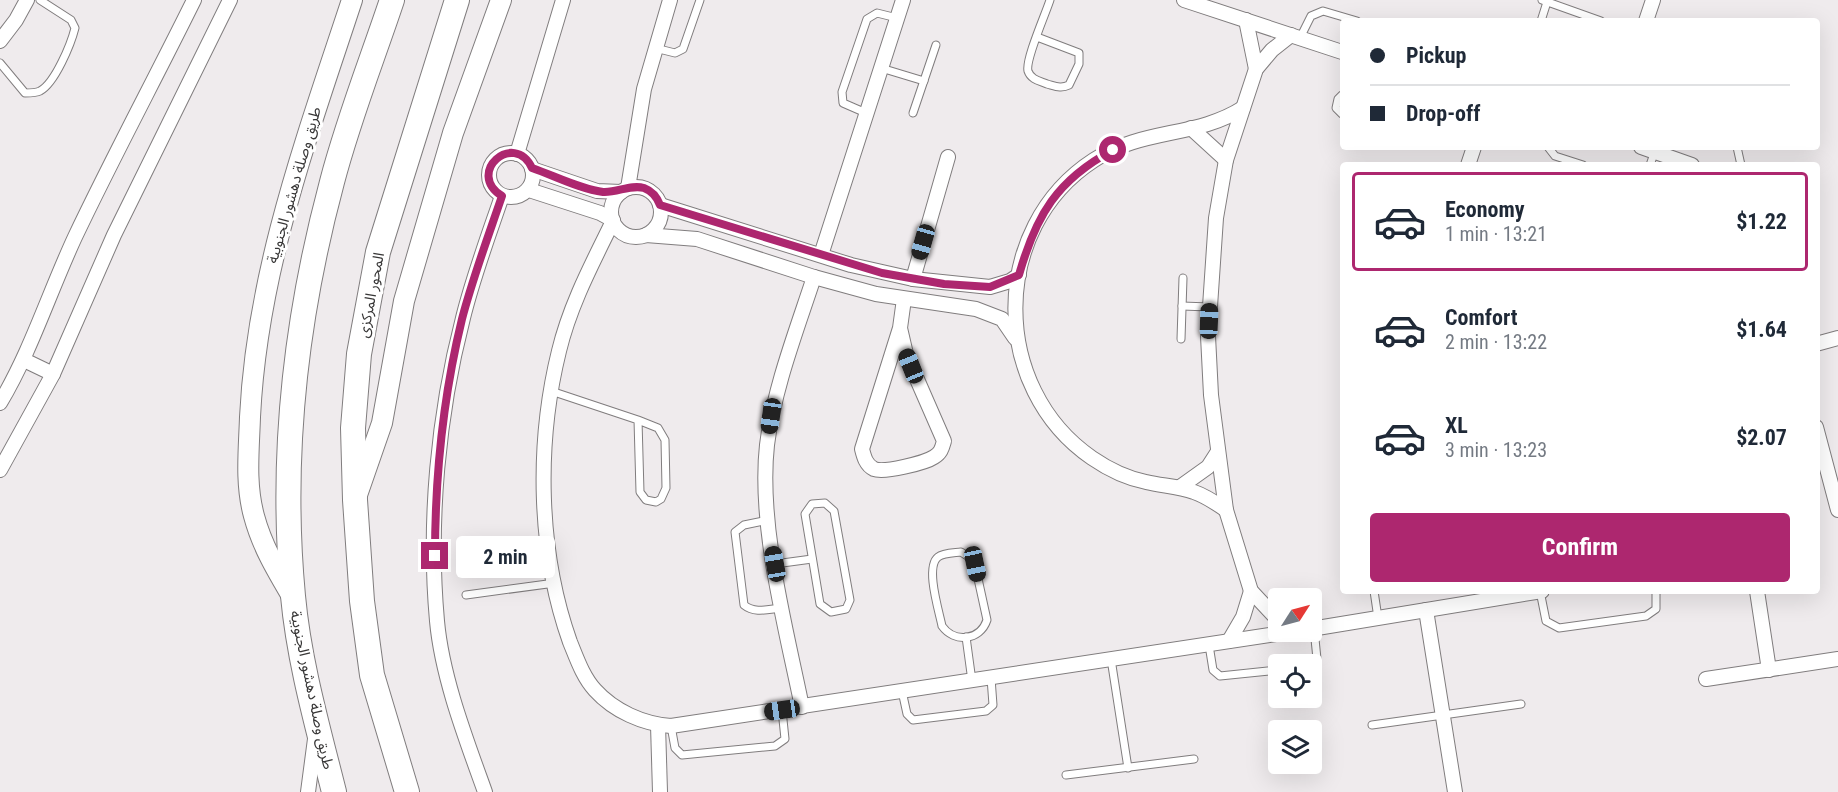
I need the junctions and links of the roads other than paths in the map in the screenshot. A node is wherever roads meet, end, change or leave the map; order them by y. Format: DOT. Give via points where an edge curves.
graph roads {
  1 [pos="27,0"];
  2 [pos="40,0"];
  3 [pos="194,0"];
  4 [pos="230,0"];
  5 [pos="352,0"];
  6 [pos="392,0"];
  7 [pos="458,0"];
  8 [pos="501,0"];
  9 [pos="563,0"];
  10 [pos="670,0"];
  11 [pos="700,0"];
  12 [pos="903,0"];
  13 [pos="1050,0"];
  14 [pos="1184,0"];
  15 [pos="1653,0"];
  16 [pos="1544,1"];
  17 [pos="1211,4"];
  18 [pos="897,18"];
  19 [pos="1348,18"];
  20 [pos="1541,18"];
  21 [pos="1592,18"];
  22 [pos="1647,18"];
  23 [pos="1246,20"];
  24 [pos="1,36"];
  25 [pos="1296,36"];
  26 [pos="1037,37"];
  27 [pos="936,45"];
  28 [pos="655,48"];
  29 [pos="1340,51"];
  30 [pos="0,63"];
  31 [pos="881,68"];
  32 [pos="1256,69"];
  33 [pos="924,81"];
  34 [pos="1340,97"];
  35 [pos="1243,108"];
  36 [pos="1340,112"];
  37 [pos="866,113"];
  38 [pos="913,113"];
  39 [pos="1191,128"];
  40 [pos="1550,150"];
  41 [pos="1649,150"];
  42 [pos="1655,152"];
  43 [pos="517,154"];
  44 [pos="948,157"];
  45 [pos="1226,160"];
  46 [pos="1574,162"];
  47 [pos="1651,162"];
  48 [pos="1683,162"];
  49 [pos="532,168"];
  50 [pos="529,190"];
  51 [pos="625,190"];
  52 [pos="502,196"];
  53 [pos="660,205"];
  54 [pos="613,221"];
  55 [pos="646,235"];
  56 [pos="821,255"];
  57 [pos="1019,275"];
  58 [pos="814,277"];
  59 [pos="1183,278"];
  60 [pos="913,279"];
  61 [pos="904,299"];
  62 [pos="1182,306"];
  63 [pos="1209,307"];
  64 [pos="900,328"];
  65 [pos="1838,338"];
  66 [pos="1181,339"];
  67 [pos="1017,340"];
  68 [pos="1820,343"];
  69 [pos="24,360"];
  70 [pos="53,374"];
  71 [pos="551,391"];
  72 [pos="0,404"];
  73 [pos="638,420"];
  74 [pos="1217,453"];
  75 [pos="1820,453"];
  76 [pos="0,470"];
  77 [pos="1180,487"];
  78 [pos="355,500"];
  79 [pos="1226,510"];
  80 [pos="1838,510"];
  81 [pos="768,520"];
  82 [pos="812,559"];
  83 [pos="775,564"];
  84 [pos="555,583"];
  85 [pos="1251,591"];
  86 [pos="1374,594"];
  87 [pos="1500,594"];
  88 [pos="1542,594"];
  89 [pos="1656,594"];
  90 [pos="1757,594"];
  91 [pos="466,595"];
  92 [pos="1466,597"];
  93 [pos="293,598"];
  94 [pos="782,608"];
  95 [pos="1268,609"];
  96 [pos="1426,610"];
  97 [pos="1378,618"];
  98 [pos="1322,627"];
  99 [pos="1268,635"];
  100 [pos="966,637"];
  101 [pos="1229,641"];
  102 [pos="1209,645"];
  103 [pos="1111,659"];
  104 [pos="1838,659"];
  105 [pos="1769,670"];
  106 [pos="1268,671"];
  107 [pos="991,678"];
  108 [pos="1706,679"];
  109 [pos="972,681"];
  110 [pos="902,691"];
  111 [pos="1521,704"];
  112 [pos="802,707"];
  113 [pos="782,710"];
  114 [pos="1443,716"];
  115 [pos="317,725"];
  116 [pos="1372,725"];
  117 [pos="665,726"];
  118 [pos="1194,759"];
  119 [pos="1128,768"];
  120 [pos="1066,775"];
  121 [pos="308,792"];
  122 [pos="334,792"];
  123 [pos="407,792"];
  124 [pos="485,792"];
  125 [pos="660,792"];
  126 [pos="1455,792"];
  1 -- 24 [label="street"];
  2 -- 30 [label="lane" via="71,20 75,28 49,84 38,92 25,93"];
  3 -- 69 [label="street" via="76,236"];
  4 -- 70 [label="street" via="114,234"];
  5 -- 93 [label="main road, طريق وصلة دهشور الجنوبية" via="279,227 255,352 248,462 250,498 266,551"];
  6 -- 93 [label="highway" via="333,178 304,313 291,439"];
  7 -- 78 [label="highway, المحور المركزى" via="378,252 359,354 353,428"];
  8 -- 78 [label="main road" via="453,133 404,301 382,423"];
  9 -- 43 [label="street"];
  10 -- 28 [label="street"];
  11 -- 28 [label="lane" via="683,49 675,53"];
  12 -- 18 [label="street"];
  13 -- 26 [label="lane"];
  14 -- 17 [label="street"];
  15 -- 22 [label="street"];
  16 -- 20 [label="lane"];
  16 -- 21 [label="lane"];
  17 -- 23 [label="street"];
  18 -- 31 [label="street"];
  18 -- 37 [label="lane" via="877,12 869,16 842,92 843,103"];
  19 -- 25 [label="lane" via="1323,10 1311,16"];
  23 -- 25 [label="street"];
  23 -- 32 [label="street"];
  25 -- 29 [label="street"];
  25 -- 32 [label="street" via="1272,50"];
  26 -- 26 [label="lane" via="1028,66 1031,76 1059,87 1069,85 1079,64 1079,53"];
  27 -- 33 [label="lane"];
  28 -- 51 [label="street"];
  31 -- 33 [label="lane"];
  31 -- 37 [label="street"];
  32 -- 35 [label="street"];
  33 -- 38 [label="lane"];
  34 -- 36 [label="lane" via="1336,108"];
  35 -- 39 [label="street" via="1227,118"];
  35 -- 45 [label="street"];
  37 -- 56 [label="street"];
  39 -- 45 [label="street"];
  39 -- 57 [label="street" via="1135,141 1078,171 1039,219"];
  40 -- 46 [label="lane" via="1555,156"];
  41 -- 42 [label="street"];
  42 -- 47 [label="lane"];
  42 -- 48 [label="street"];
  43 -- 49 [label="street"];
  43 -- 52 [label="street" via="505,154 491,165 490,183"];
  44 -- 60 [label="street"];
  45 -- 63 [label="street" via="1216,218"];
  49 -- 50 [label="street"];
  49 -- 51 [label="street" via="597,191"];
  50 -- 52 [label="street" via="519,196"];
  50 -- 54 [label="street" via="600,213"];
  51 -- 53 [label="street" via="636,187 651,192"];
  51 -- 54 [label="street" via="612,204"];
  52 -- 124 [label="street" via="474,279 454,357 441,436 435,516 437,623 458,709"];
  53 -- 55 [label="street" via="660,219"];
  53 -- 56 [label="street"];
  54 -- 55 [label="street" via="623,233"];
  54 -- 71 [label="street" via="570,310"];
  55 -- 58 [label="street" via="697,239"];
  56 -- 60 [label="street"];
  57 -- 60 [label="street" via="990,287"];
  57 -- 67 [label="street" via="1015,307"];
  58 -- 61 [label="street"];
  58 -- 81 [label="street" via="771,416 765,474"];
  59 -- 62 [label="lane"];
  61 -- 64 [label="street"];
  61 -- 67 [label="street" via="991,313 1002,320"];
  62 -- 63 [label="lane"];
  62 -- 66 [label="lane"];
  63 -- 74 [label="street" via="1210,394"];
  64 -- 64 [label="street" via="906,354 944,441 934,457 888,470 875,469 865,461 862,449"];
  65 -- 68 [label="street"];
  67 -- 77 [label="street" via="1035,395 1048,416 1076,445 1110,469 1131,478"];
  69 -- 70 [label="street"];
  69 -- 72 [label="street"];
  70 -- 76 [label="street"];
  71 -- 73 [label="lane"];
  71 -- 84 [label="street" via="544,470"];
  73 -- 73 [label="lane" via="640,492 646,500 656,502 666,488 665,440 658,428"];
  74 -- 77 [label="street" via="1208,467"];
  74 -- 79 [label="street"];
  75 -- 80 [label="street"];
  77 -- 79 [label="street" via="1197,492"];
  78 -- 123 [label="highway, المحور المركزى" via="372,675"];
  79 -- 85 [label="street"];
  81 -- 83 [label="street"];
  81 -- 94 [label="lane" via="744,525 735,532 744,604 754,610"];
  82 -- 82 [label="lane" via="820,604 831,612 846,609 850,600 834,511 825,503 812,504 805,514"];
  82 -- 83 [label="lane"];
  83 -- 94 [label="street"];
  84 -- 91 [label="lane"];
  84 -- 117 [label="street" via="564,626 579,666 594,689 612,707"];
  85 -- 95 [label="street"];
  85 -- 101 [label="street" via="1243,617"];
  86 -- 97 [label="lane"];
  87 -- 92 [label="street"];
  88 -- 89 [label="lane" via="1546,621 1558,628 1646,616 1656,609"];
  90 -- 105 [label="street"];
  92 -- 96 [label="street"];
  93 -- 115 [label="highway, طريق وصلة دهشور الجنوبية"];
  94 -- 112 [label="street"];
  96 -- 97 [label="street"];
  96 -- 114 [label="street"];
  97 -- 98 [label="street"];
  99 -- 101 [label="street"];
  100 -- 100 [label="lane" via="980,632 987,620 975,564 961,552 942,555 931,568 942,626 952,636"];
  100 -- 109 [label="lane"];
  101 -- 102 [label="street"];
  102 -- 103 [label="street"];
  102 -- 106 [label="lane" via="1213,670 1220,676"];
  103 -- 107 [label="street"];
  103 -- 119 [label="lane"];
  104 -- 105 [label="street"];
  105 -- 108 [label="street"];
  107 -- 109 [label="street"];
  107 -- 110 [label="lane" via="994,700 986,711 913,720 907,714"];
  109 -- 110 [label="street"];
  110 -- 112 [label="street"];
  111 -- 114 [label="lane"];
  112 -- 113 [label="street"];
  113 -- 117 [label="street"];
  113 -- 117 [label="lane" via="785,739 775,746 687,756 675,748"];
  114 -- 116 [label="lane"];
  114 -- 126 [label="street"];
  115 -- 121 [label="street"];
  115 -- 122 [label="highway, طريق وصلة دهشور الجنوبية"];
  117 -- 125 [label="street"];
  118 -- 119 [label="lane"];
  119 -- 120 [label="lane"];
}
